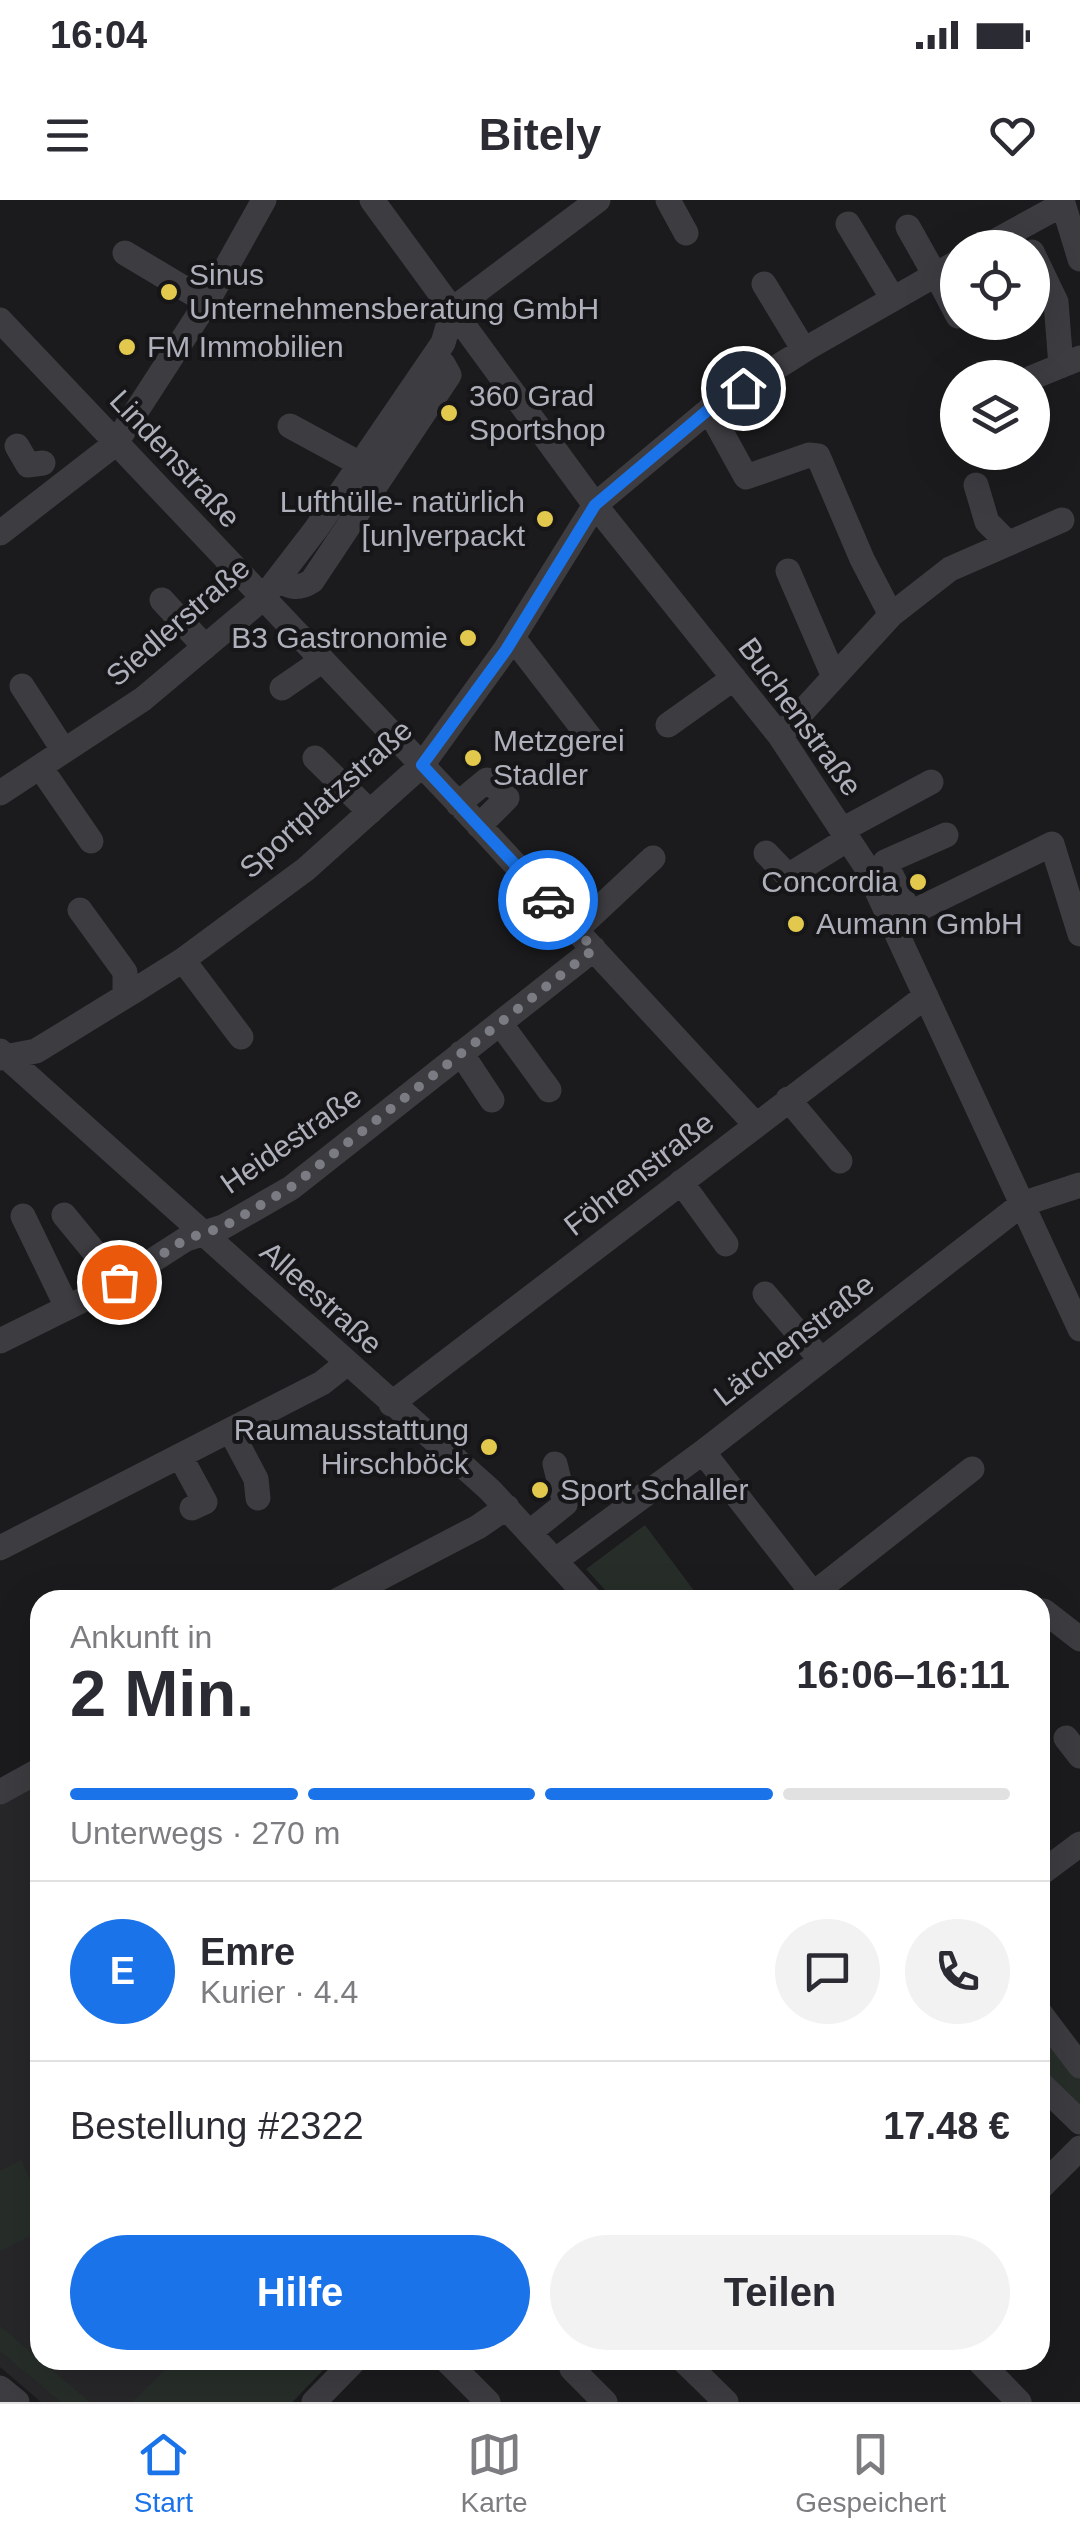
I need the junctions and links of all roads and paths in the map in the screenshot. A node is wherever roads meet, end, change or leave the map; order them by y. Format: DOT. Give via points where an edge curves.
graph roads {
  1 [pos="372,200"];
  2 [pos="597,200"];
  3 [pos="668,200"];
  4 [pos="1063,202"];
  5 [pos="252,204"];
  6 [pos="848,224"];
  7 [pos="908,227"];
  8 [pos="1038,230"];
  9 [pos="686,232"];
  10 [pos="124,253"];
  11 [pos="1080,259"];
  12 [pos="940,266"];
  13 [pos="940,272"];
  14 [pos="764,284"];
  15 [pos="1050,290"];
  16 [pos="892,299"];
  17 [pos="207,302"];
  18 [pos="453,309"];
  19 [pos="0,320"];
  20 [pos="804,350"];
  21 [pos="434,356"];
  22 [pos="1070,362"];
  23 [pos="708,410"];
  24 [pos="290,426"];
  25 [pos="115,444"];
  26 [pos="17,446"];
  27 [pos="43,464"];
  28 [pos="360,464"];
  29 [pos="976,485"];
  30 [pos="595,505"];
  31 [pos="1062,520"];
  32 [pos="0,532"];
  33 [pos="1007,542"];
  34 [pos="788,572"];
  35 [pos="270,589"];
  36 [pos="162,600"];
  37 [pos="891,616"];
  38 [pos="513,638"];
  39 [pos="205,647"];
  40 [pos="316,655"];
  41 [pos="834,677"];
  42 [pos="734,678"];
  43 [pos="22,686"];
  44 [pos="282,688"];
  45 [pos="668,725"];
  46 [pos="780,736"];
  47 [pos="590,739"];
  48 [pos="315,758"];
  49 [pos="50,760"];
  50 [pos="422,765"];
  51 [pos="927,779"];
  52 [pos="0,793"];
  53 [pos="458,804"];
  54 [pos="370,812"];
  55 [pos="479,826"];
  56 [pos="842,830"];
  57 [pos="946,835"];
  58 [pos="91,836"];
  59 [pos="766,854"];
  60 [pos="653,858"];
  61 [pos="876,866"];
  62 [pos="80,910"];
  63 [pos="901,918"];
  64 [pos="576,930"];
  65 [pos="1080,934"];
  66 [pos="594,949"];
  67 [pos="183,960"];
  68 [pos="126,996"];
  69 [pos="926,996"];
  70 [pos="500,1023"];
  71 [pos="240,1037"];
  72 [pos="461,1054"];
  73 [pos="2,1055"];
  74 [pos="549,1090"];
  75 [pos="788,1099"];
  76 [pos="492,1100"];
  77 [pos="755,1124"];
  78 [pos="840,1161"];
  79 [pos="680,1182"];
  80 [pos="1080,1185"];
  81 [pos="1022,1204"];
  82 [pos="64,1215"];
  83 [pos="23,1216"];
  84 [pos="202,1234"];
  85 [pos="726,1244"];
  86 [pos="119,1282"];
  87 [pos="765,1294"];
  88 [pos="67,1307"];
  89 [pos="1079,1325"];
  90 [pos="0,1341"];
  91 [pos="821,1360"];
  92 [pos="346,1364"];
  93 [pos="391,1404"];
  94 [pos="230,1430"];
  95 [pos="703,1452"];
  96 [pos="180,1456"];
  97 [pos="555,1464"];
  98 [pos="972,1469"];
  99 [pos="258,1498"];
  100 [pos="507,1507"];
  101 [pos="192,1508"];
  102 [pos="530,1532"];
  103 [pos="0,1548"];
  104 [pos="556,1560"];
  105 [pos="362,1590"];
  106 [pos="582,1590"];
  107 [pos="811,1590"];
  108 [pos="825,1590"];
  109 [pos="1050,1614"];
  110 [pos="1080,1639"];
  111 [pos="30,1776"];
  112 [pos="0,1792"];
  113 [pos="1080,1844"];
  114 [pos="1050,1866"];
  115 [pos="1050,2027"];
  116 [pos="1080,2066"];
  117 [pos="1050,2092"];
  118 [pos="1080,2122"];
  119 [pos="1080,2148"];
  120 [pos="1050,2178"];
  121 [pos="345,2370"];
  122 [pos="456,2370"];
  123 [pos="573,2370"];
  124 [pos="693,2370"];
  125 [pos="988,2370"];
  126 [pos="0,2388"];
  127 [pos="17,2402"];
  128 [pos="314,2402"];
  129 [pos="488,2402"];
  130 [pos="605,2402"];
  131 [pos="726,2402"];
  132 [pos="1019,2402"];
  1 -- 18 [label="street, Buchenstraße"];
  2 -- 18 [label="street"];
  3 -- 9 [label="street"];
  4 -- 8 [label="street"];
  4 -- 11 [label="street"];
  5 -- 17 [label="street"];
  6 -- 16 [label="street"];
  7 -- 12 [label="street"];
  10 -- 17 [label="street"];
  13 -- 16 [label="street, Sportplatzstraße"];
  14 -- 20 [label="street"];
  15 -- 22 [label="street"];
  16 -- 20 [label="street, Sportplatzstraße"];
  17 -- 25 [label="street"];
  18 -- 21 [label="street, Siedlerstraße"];
  18 -- 30 [label="street, Buchenstraße"];
  19 -- 25 [label="street, Lindenstraße"];
  20 -- 23 [label="street, Sportplatzstraße"];
  21 -- 28 [label="street, Siedlerstraße"];
  21 -- 35 [label="street" via="448,375 347,537 302,588"];
  23 -- 30 [label="street, Sportplatzstraße"];
  23 -- 37 [label="street" via="746,478 818,456"];
  24 -- 28 [label="street"];
  25 -- 32 [label="street"];
  25 -- 35 [label="street, Lindenstraße"];
  26 -- 27 [label="street" via="28,466"];
  28 -- 35 [label="street, Siedlerstraße"];
  29 -- 33 [label="street" via="987,522"];
  30 -- 38 [label="street, Sportplatzstraße"];
  30 -- 42 [label="street, Buchenstraße"];
  31 -- 33 [label="street"];
  33 -- 37 [label="street" via="950,570"];
  34 -- 41 [label="street"];
  35 -- 39 [label="street, Siedlerstraße"];
  35 -- 40 [label="street, Lindenstraße"];
  36 -- 39 [label="street"];
  37 -- 41 [label="street"];
  38 -- 47 [label="street"];
  38 -- 50 [label="street, Sportplatzstraße"];
  39 -- 49 [label="street, Siedlerstraße" via="143,699"];
  40 -- 44 [label="street" via="314,666"];
  40 -- 50 [label="street, Lindenstraße"];
  41 -- 46 [label="street"];
  42 -- 45 [label="street"];
  42 -- 46 [label="street, Buchenstraße"];
  43 -- 49 [label="street"];
  46 -- 56 [label="street, Buchenstraße"];
  48 -- 54 [label="street"];
  49 -- 52 [label="street, Siedlerstraße"];
  49 -- 58 [label="street"];
  50 -- 53 [label="street, Lindenstraße"];
  50 -- 54 [label="street, Sportplatzstraße"];
  51 -- 56 [label="street"];
  53 -- 55 [label="street, Lindenstraße"];
  53 -- 55 [label="street" via="487,780 507,798"];
  54 -- 67 [label="street, Sportplatzstraße" via="305,870"];
  55 -- 64 [label="street, Lindenstraße"];
  56 -- 59 [label="street" via="788,876"];
  56 -- 61 [label="street, Buchenstraße"];
  57 -- 61 [label="street"];
  60 -- 64 [label="street"];
  61 -- 63 [label="street, Buchenstraße"];
  62 -- 68 [label="street" via="125,972"];
  63 -- 65 [label="street" via="1052,844"];
  63 -- 69 [label="street, Buchenstraße"];
  64 -- 66 [label="street, Lindenstraße"];
  66 -- 70 [label="street, Heidestraße"];
  66 -- 77 [label="street, Lindenstraße"];
  67 -- 68 [label="street, Sportplatzstraße"];
  67 -- 71 [label="street"];
  68 -- 73 [label="street, Sportplatzstraße" via="36,1051"];
  69 -- 75 [label="street, Föhrenstraße"];
  69 -- 81 [label="street, Buchenstraße"];
  70 -- 72 [label="street, Heidestraße"];
  70 -- 74 [label="street"];
  72 -- 76 [label="street"];
  72 -- 84 [label="street, Heidestraße" via="290,1188"];
  73 -- 84 [label="street, Alleestraße"];
  75 -- 77 [label="street, Föhrenstraße"];
  75 -- 78 [label="street"];
  77 -- 79 [label="street, Föhrenstraße"];
  79 -- 85 [label="street"];
  79 -- 93 [label="street, Föhrenstraße"];
  80 -- 81 [label="street, Lärchenstraße"];
  81 -- 89 [label="street, Buchenstraße"];
  81 -- 91 [label="street, Lärchenstraße"];
  82 -- 86 [label="street"];
  83 -- 88 [label="street"];
  84 -- 86 [label="street, Heidestraße"];
  84 -- 92 [label="street, Alleestraße"];
  86 -- 88 [label="street, Heidestraße"];
  87 -- 91 [label="street"];
  88 -- 90 [label="street, Heidestraße"];
  91 -- 95 [label="street, Lärchenstraße"];
  92 -- 93 [label="street, Alleestraße"];
  92 -- 94 [label="street"];
  93 -- 100 [label="street, Alleestraße"];
  94 -- 96 [label="street"];
  94 -- 99 [label="street" via="256,1479"];
  95 -- 104 [label="street, Lärchenstraße"];
  95 -- 107 [label="street"];
  96 -- 101 [label="street" via="205,1502"];
  96 -- 103 [label="street"];
  97 -- 102 [label="street" via="565,1504"];
  98 -- 108 [label="street"];
  100 -- 102 [label="street, Alleestraße"];
  100 -- 105 [label="street"];
  102 -- 104 [label="street, Alleestraße"];
  104 -- 106 [label="street, Alleestraße"];
  109 -- 110 [label="street"];
  111 -- 112 [label="street"];
  113 -- 114 [label="street"];
  115 -- 116 [label="street"];
  117 -- 118 [label="street"];
  119 -- 120 [label="street"];
  121 -- 128 [label="street"];
  122 -- 129 [label="street"];
  123 -- 130 [label="street"];
  124 -- 131 [label="street"];
  125 -- 132 [label="street"];
  126 -- 127 [label="street"];
}
